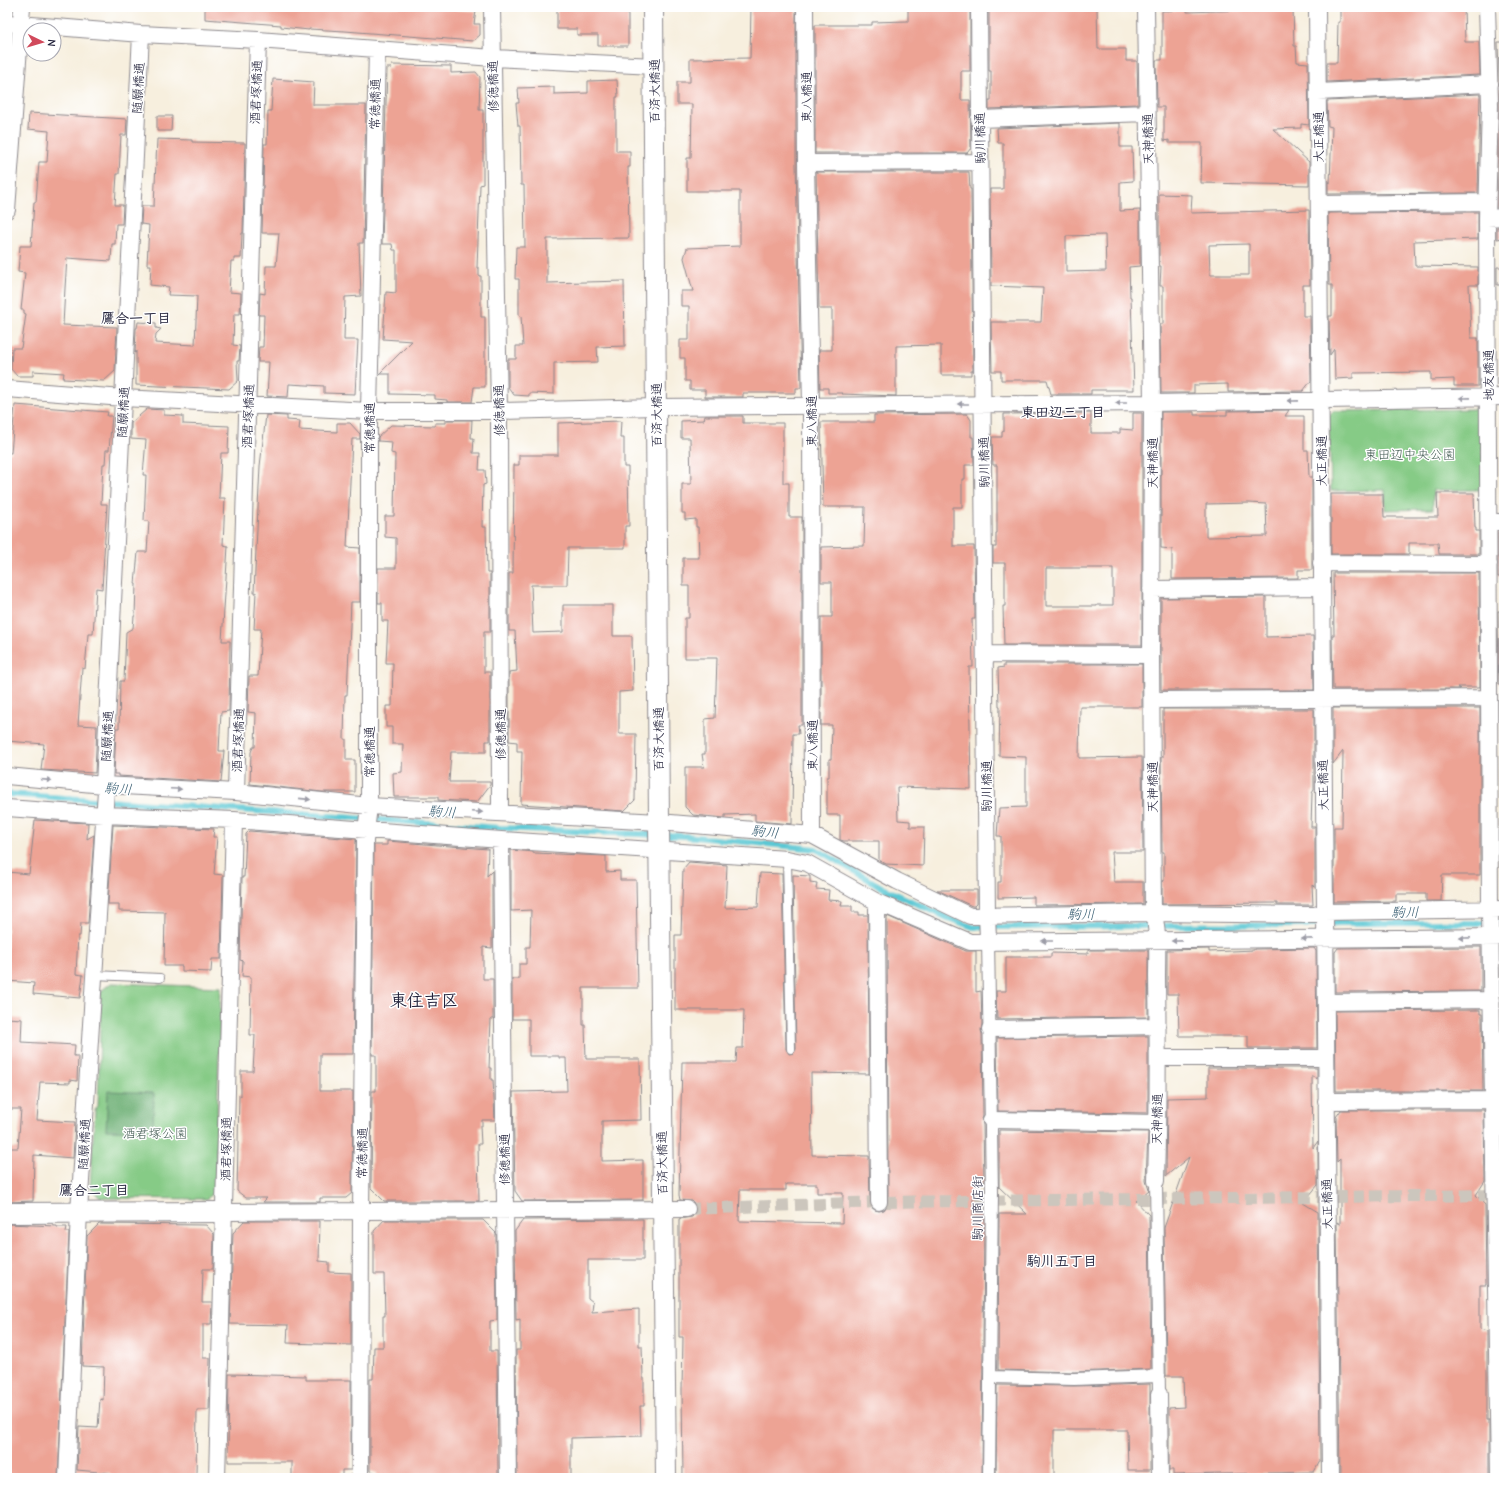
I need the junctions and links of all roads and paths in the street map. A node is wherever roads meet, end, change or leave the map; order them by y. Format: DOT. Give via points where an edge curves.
graph roads {
  1 [pos="22,7"];
  2 [pos="492,7"];
  3 [pos="654,7"];
  4 [pos="805,7"];
  5 [pos="979,7"];
  6 [pos="1146,7"];
  7 [pos="1317,7"];
  8 [pos="1487,7"];
  9 [pos="14,24"];
  10 [pos="141,34"];
  11 [pos="258,40"];
  12 [pos="376,49"];
  13 [pos="493,58"];
  14 [pos="654,66"];
  15 [pos="1490,84"];
  16 [pos="1318,92"];
  17 [pos="1497,105"];
  18 [pos="1147,113"];
  19 [pos="979,119"];
  20 [pos="980,162"];
  21 [pos="806,163"];
  22 [pos="1318,204"];
  23 [pos="7,210"];
  24 [pos="1487,210"];
  25 [pos="1504,217"];
  26 [pos="7,389"];
  27 [pos="1488,397"];
  28 [pos="1504,397"];
  29 [pos="123,398"];
  30 [pos="1320,400"];
  31 [pos="1152,403"];
  32 [pos="983,404"];
  33 [pos="248,405"];
  34 [pos="811,406"];
  35 [pos="656,407"];
  36 [pos="499,410"];
  37 [pos="369,411"];
  38 [pos="1496,522"];
  39 [pos="1321,564"];
  40 [pos="1489,564"];
  41 [pos="1321,587"];
  42 [pos="1151,589"];
  43 [pos="1496,631"];
  44 [pos="985,654"];
  45 [pos="1151,655"];
  46 [pos="1322,698"];
  47 [pos="1489,698"];
  48 [pos="1152,700"];
  49 [pos="7,776"];
  50 [pos="105,787"];
  51 [pos="236,792"];
  52 [pos="369,807"];
  53 [pos="7,808"];
  54 [pos="104,812"];
  55 [pos="500,813"];
  56 [pos="234,820"];
  57 [pos="659,823"];
  58 [pos="367,829"];
  59 [pos="812,835"];
  60 [pos="501,840"];
  61 [pos="659,849"];
  62 [pos="787,859"];
  63 [pos="877,902"];
  64 [pos="1495,910"];
  65 [pos="987,916"];
  66 [pos="1154,916"];
  67 [pos="1325,924"];
  68 [pos="1495,937"];
  69 [pos="1156,939"];
  70 [pos="988,940"];
  71 [pos="94,975"];
  72 [pos="160,978"];
  73 [pos="1492,1000"];
  74 [pos="1326,1002"];
  75 [pos="1158,1026"];
  76 [pos="990,1029"];
  77 [pos="791,1049"];
  78 [pos="1158,1058"];
  79 [pos="1326,1058"];
  80 [pos="1498,1059"];
  81 [pos="1326,1101"];
  82 [pos="1497,1106"];
  83 [pos="991,1120"];
  84 [pos="1157,1123"];
  85 [pos="1156,1181"];
  86 [pos="878,1202"];
  87 [pos="663,1209"];
  88 [pos="687,1209"];
  89 [pos="504,1210"];
  90 [pos="80,1212"];
  91 [pos="225,1212"];
  92 [pos="361,1212"];
  93 [pos="7,1213"];
  94 [pos="1159,1376"];
  95 [pos="990,1377"];
  96 [pos="1159,1394"];
  97 [pos="67,1478"];
  98 [pos="217,1478"];
  99 [pos="360,1478"];
  100 [pos="508,1478"];
  101 [pos="666,1478"];
  102 [pos="989,1478"];
  103 [pos="1160,1478"];
  104 [pos="1330,1478"];
  105 [pos="1499,1478"];
  1 -- 9 [label="street"];
  2 -- 13 [label="street, 修徳橋通"];
  3 -- 14 [label="street, 百済大橋通"];
  4 -- 21 [label="street, 東八橋通"];
  5 -- 19 [label="street, 駒川橋通"];
  6 -- 18 [label="street, 天神橋通"];
  7 -- 16 [label="street, 大正橋通"];
  8 -- 15 [label="street, 地友橋通"];
  9 -- 10 [label="street"];
  9 -- 23 [label="street"];
  10 -- 11 [label="street"];
  10 -- 29 [label="street, 随願橋通"];
  11 -- 12 [label="street"];
  11 -- 33 [label="street, 酒君塚橋通"];
  12 -- 13 [label="street"];
  12 -- 37 [label="street, 常徳橋通"];
  13 -- 14 [label="street"];
  13 -- 36 [label="street, 修徳橋通"];
  14 -- 35 [label="street, 百済大橋通"];
  15 -- 16 [label="street"];
  15 -- 17 [label="street, 地友橋通"];
  16 -- 22 [label="street, 大正橋通"];
  17 -- 24 [label="street, 地友橋通"];
  18 -- 19 [label="street"];
  18 -- 31 [label="street, 天神橋通"];
  19 -- 20 [label="street, 駒川橋通"];
  20 -- 21 [label="street"];
  20 -- 32 [label="street, 駒川橋通"];
  21 -- 34 [label="street, 東八橋通"];
  22 -- 24 [label="street"];
  22 -- 30 [label="street, 大正橋通"];
  24 -- 25 [label="street"];
  24 -- 27 [label="street, 地友橋通"];
  26 -- 29 [label="street"];
  27 -- 28 [label="street"];
  27 -- 30 [label="street, one-way"];
  27 -- 38 [label="street, 地友橋通"];
  29 -- 33 [label="street"];
  29 -- 50 [label="street, 随願橋通"];
  30 -- 31 [label="street, one-way"];
  30 -- 39 [label="street, 大正橋通"];
  31 -- 32 [label="street, one-way"];
  31 -- 42 [label="street, 天神橋通"];
  32 -- 34 [label="street, one-way"];
  32 -- 44 [label="street, 駒川橋通"];
  33 -- 37 [label="street"];
  33 -- 51 [label="street, 酒君塚橋通"];
  34 -- 35 [label="street"];
  34 -- 59 [label="street, 東八橋通"];
  35 -- 36 [label="street"];
  35 -- 57 [label="street, 百済大橋通"];
  36 -- 37 [label="street"];
  36 -- 55 [label="street, 修徳橋通"];
  37 -- 52 [label="street, 常徳橋通"];
  38 -- 40 [label="street, 地友橋通"];
  39 -- 40 [label="street"];
  39 -- 41 [label="street, 大正橋通"];
  40 -- 43 [label="street, 地友橋通"];
  41 -- 42 [label="street"];
  41 -- 46 [label="street, 大正橋通"];
  42 -- 45 [label="street, 天神橋通"];
  43 -- 47 [label="street, 地友橋通"];
  44 -- 45 [label="street"];
  44 -- 65 [label="street, 駒川橋通"];
  45 -- 48 [label="street, 天神橋通"];
  46 -- 47 [label="street"];
  46 -- 48 [label="street"];
  46 -- 67 [label="street, 大正橋通"];
  47 -- 64 [label="street, 地友橋通"];
  48 -- 66 [label="street, 天神橋通"];
  49 -- 50 [label="street, one-way"];
  50 -- 51 [label="street, one-way"];
  50 -- 54 [label="street, 随願橋通"];
  51 -- 52 [label="street, one-way"];
  52 -- 55 [label="street, one-way"];
  52 -- 58 [label="street, 常徳橋通"];
  53 -- 54 [label="street"];
  54 -- 56 [label="street"];
  54 -- 71 [label="street, 随願橋通"];
  55 -- 57 [label="street"];
  56 -- 58 [label="street"];
  56 -- 91 [label="street, 酒君塚橋通"];
  57 -- 59 [label="street"];
  57 -- 61 [label="street, 百済大橋通"];
  58 -- 60 [label="street"];
  58 -- 92 [label="street, 常徳橋通"];
  59 -- 65 [label="street" via="897,881 970,916"];
  60 -- 61 [label="street"];
  60 -- 89 [label="street, 修徳橋通"];
  61 -- 62 [label="street"];
  61 -- 87 [label="street, 百済大橋通"];
  62 -- 63 [label="street" via="807,863"];
  62 -- 77 [label="lane"];
  63 -- 70 [label="street" via="970,942"];
  63 -- 86 [label="street"];
  64 -- 67 [label="street"];
  64 -- 68 [label="street, 地友橋通"];
  65 -- 66 [label="street"];
  65 -- 70 [label="street, 駒川橋通"];
  66 -- 67 [label="street" via="1315,915"];
  66 -- 69 [label="street, 天神橋通"];
  68 -- 67 [label="street, one-way"];
  67 -- 69 [label="street, one-way"];
  67 -- 74 [label="street, 大正橋通"];
  68 -- 73 [label="street"];
  69 -- 70 [label="street, one-way"];
  69 -- 75 [label="street, 天神橋通"];
  70 -- 76 [label="street, 駒川商店街"];
  71 -- 72 [label="lane"];
  71 -- 90 [label="street, 随願橋通"];
  73 -- 74 [label="street"];
  73 -- 80 [label="street"];
  74 -- 79 [label="street, 大正橋通"];
  75 -- 76 [label="street"];
  75 -- 78 [label="street, 天神橋通"];
  76 -- 83 [label="street, 駒川商店街"];
  78 -- 79 [label="street"];
  78 -- 84 [label="street, 天神橋通"];
  79 -- 81 [label="street, 大正橋通"];
  80 -- 82 [label="street"];
  81 -- 82 [label="street"];
  81 -- 104 [label="street, 大正橋通"];
  82 -- 105 [label="street"];
  83 -- 84 [label="street"];
  83 -- 95 [label="street, 駒川商店街"];
  84 -- 85 [label="street, 天神橋通"];
  85 -- 94 [label="street"];
  87 -- 88 [label="street"];
  87 -- 89 [label="street"];
  87 -- 101 [label="street, 百済大橋通"];
  89 -- 92 [label="street"];
  89 -- 100 [label="street, 修徳橋通"];
  90 -- 91 [label="street"];
  90 -- 93 [label="street"];
  90 -- 97 [label="street, 随願橋通"];
  91 -- 92 [label="street"];
  91 -- 98 [label="street, 酒君塚橋通"];
  92 -- 99 [label="street, 常徳橋通"];
  94 -- 95 [label="street" via="1074,1379"];
  94 -- 96 [label="street"];
  95 -- 102 [label="street, 駒川商店街"];
  96 -- 103 [label="street"];
}
